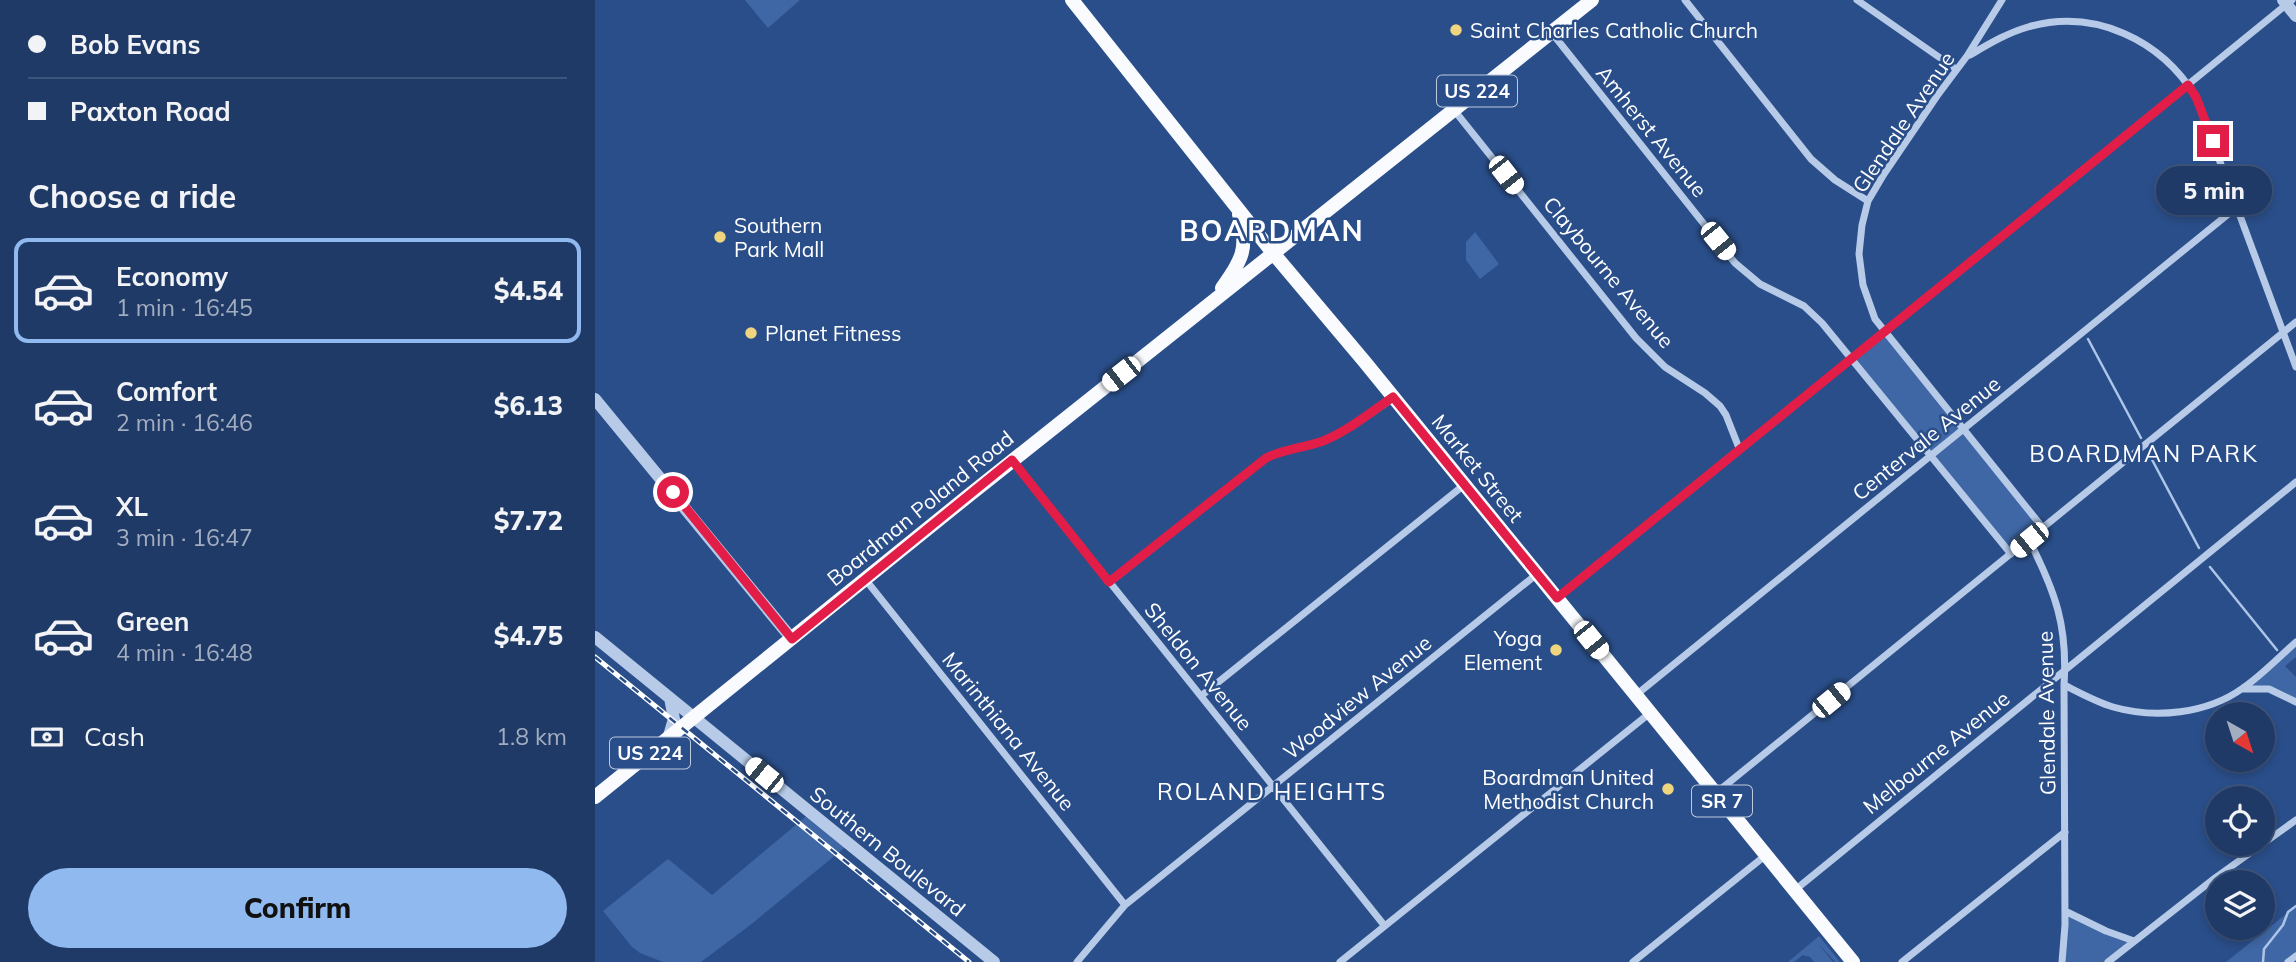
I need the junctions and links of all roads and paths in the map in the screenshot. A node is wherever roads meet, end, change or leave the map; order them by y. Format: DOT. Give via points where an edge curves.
graph roads {
  1 [pos="1072,0"];
  2 [pos="1592,0"];
  3 [pos="1685,0"];
  4 [pos="1857,0"];
  5 [pos="2002,0"];
  6 [pos="2287,1"];
  7 [pos="2296,16"];
  8 [pos="1551,33"];
  9 [pos="1967,56"];
  10 [pos="1956,69"];
  11 [pos="2188,85"];
  12 [pos="1454,110"];
  13 [pos="1868,201"];
  14 [pos="2237,207"];
  15 [pos="1238,209"];
  16 [pos="1273,253"];
  17 [pos="1206,307"];
  18 [pos="2296,322"];
  19 [pos="1884,331"];
  20 [pos="2283,332"];
  21 [pos="1851,357"];
  22 [pos="2296,367"];
  23 [pos="1393,397"];
  24 [pos="595,399"];
  25 [pos="1964,429"];
  26 [pos="1739,448"];
  27 [pos="1931,456"];
  28 [pos="1012,460"];
  29 [pos="2296,482"];
  30 [pos="1465,485"];
  31 [pos="2043,527"];
  32 [pos="2029,540"];
  33 [pos="2011,554"];
  34 [pos="1537,574"];
  35 [pos="865,579"];
  36 [pos="1109,582"];
  37 [pos="1557,598"];
  38 [pos="595,637"];
  39 [pos="792,639"];
  40 [pos="2296,642"];
  41 [pos="2066,670"];
  42 [pos="2262,671"];
  43 [pos="2064,685"];
  44 [pos="2242,689"];
  45 [pos="2269,689"];
  46 [pos="1636,695"];
  47 [pos="1201,696"];
  48 [pos="670,698"];
  49 [pos="2296,702"];
  50 [pos="1650,713"];
  51 [pos="694,718"];
  52 [pos="668,739"];
  53 [pos="1273,786"];
  54 [pos="1716,793"];
  55 [pos="595,797"];
  56 [pos="2296,820"];
  57 [pos="2065,832"];
  58 [pos="1766,855"];
  59 [pos="1794,891"];
  60 [pos="1125,905"];
  61 [pos="2065,911"];
  62 [pos="1384,926"];
  63 [pos="2134,941"];
  64 [pos="2296,956"];
  65 [pos="993,962"];
  66 [pos="1077,962"];
  67 [pos="1340,962"];
  68 [pos="1633,962"];
  69 [pos="1853,962"];
  70 [pos="1902,962"];
  71 [pos="2062,962"];
  72 [pos="2108,962"];
  73 [pos="2288,962"];
  1 -- 15 [label="main road, Market Street / SR 7"];
  2 -- 8 [label="main road, US 224"];
  3 -- 13 [label="street" via="1811,159"];
  4 -- 10 [label="street"];
  5 -- 9 [label="street, Glendale Avenue"];
  6 -- 7 [label="street"];
  6 -- 11 [label="street"];
  8 -- 12 [label="main road, US 224"];
  8 -- 21 [label="street, Amherst Avenue" via="1735,263 1760,284 1812,312"];
  9 -- 10 [label="street, Glendale Avenue"];
  9 -- 11 [label="street" via="2030,26 2087,23 2122,32 2147,45"];
  10 -- 13 [label="street, Glendale Avenue"];
  11 -- 14 [label="street"];
  11 -- 19 [label="street"];
  12 -- 16 [label="main road, US 224"];
  12 -- 26 [label="street, Claybourne Avenue" via="1636,338 1665,367 1720,406"];
  13 -- 19 [label="street, Glendale Avenue" via="1860,239 1860,270 1875,319"];
  14 -- 20 [label="street"];
  14 -- 25 [label="street, Centervale Avenue"];
  15 -- 16 [label="main road, Market Street / SR 7"];
  15 -- 17 [label="main road" via="1244,239 1241,257"];
  16 -- 17 [label="main road, Boardman Poland Road / US 224"];
  16 -- 23 [label="main road, Market Street / SR 7"];
  17 -- 28 [label="main road, Boardman Poland Road / US 224"];
  18 -- 20 [label="street"];
  19 -- 21 [label="street"];
  19 -- 25 [label="street, Glendale Avenue"];
  20 -- 22 [label="street"];
  20 -- 31 [label="street"];
  21 -- 26 [label="street"];
  21 -- 27 [label="street, Amherst Avenue"];
  23 -- 30 [label="main road, Market Street / SR 7"];
  23 -- 36 [label="street" via="1334,436 1266,458"];
  24 -- 39 [label="street"];
  25 -- 27 [label="street, Centervale Avenue"];
  25 -- 31 [label="street, Glendale Avenue"];
  26 -- 37 [label="street"];
  27 -- 33 [label="street, Amherst Avenue"];
  27 -- 46 [label="street, Centervale Avenue"];
  28 -- 35 [label="main road, Boardman Poland Road / US 224"];
  28 -- 36 [label="street, Sheldon Avenue"];
  29 -- 41 [label="street, Melbourne Avenue"];
  30 -- 34 [label="main road, Market Street / SR 7"];
  30 -- 47 [label="street"];
  31 -- 32 [label="street"];
  32 -- 33 [label="street"];
  32 -- 41 [label="street, Glendale Avenue" via="2059,609"];
  33 -- 54 [label="street"];
  34 -- 37 [label="main road, Market Street / SR 7"];
  34 -- 53 [label="street, Woodview Avenue"];
  35 -- 39 [label="main road, Boardman Poland Road / US 224"];
  35 -- 60 [label="street, Marinthiana Avenue"];
  36 -- 47 [label="street, Sheldon Avenue"];
  37 -- 46 [label="main road, Market Street / SR 7"];
  38 -- 48 [label="street, Southern Boulevard"];
  39 -- 51 [label="main road, Boardman Poland Road / US 224"];
  40 -- 42 [label="street"];
  41 -- 43 [label="street, Glendale Avenue"];
  41 -- 59 [label="street, Melbourne Avenue"];
  42 -- 44 [label="street"];
  42 -- 45 [label="street"];
  43 -- 44 [label="street" via="2111,707 2162,714 2196,709"];
  43 -- 57 [label="street, Glendale Avenue"];
  44 -- 45 [label="street"];
  45 -- 49 [label="street"];
  46 -- 50 [label="main road, Market Street / SR 7"];
  47 -- 53 [label="street, Sheldon Avenue"];
  48 -- 51 [label="street, Southern Boulevard"];
  48 -- 52 [label="street" via="674,719"];
  50 -- 54 [label="main road, Market Street / SR 7"];
  50 -- 62 [label="street"];
  51 -- 52 [label="main road, Boardman Poland Road / US 224"];
  51 -- 65 [label="street, Southern Boulevard"];
  52 -- 55 [label="main road, Boardman Poland Road / US 224"];
  53 -- 60 [label="street, Woodview Avenue"];
  53 -- 62 [label="street, Sheldon Avenue"];
  54 -- 58 [label="main road, Market Street / SR 7"];
  56 -- 63 [label="street"];
  57 -- 61 [label="street, Glendale Avenue"];
  57 -- 70 [label="street"];
  58 -- 59 [label="main road, Market Street / SR 7"];
  58 -- 68 [label="street"];
  59 -- 69 [label="main road, Market Street / SR 7"];
  60 -- 66 [label="street, Woodview Avenue"];
  61 -- 63 [label="street"];
  61 -- 71 [label="street, Glendale Avenue"];
  62 -- 67 [label="street"];
  63 -- 72 [label="street"];
  64 -- 73 [label="street"];
}
